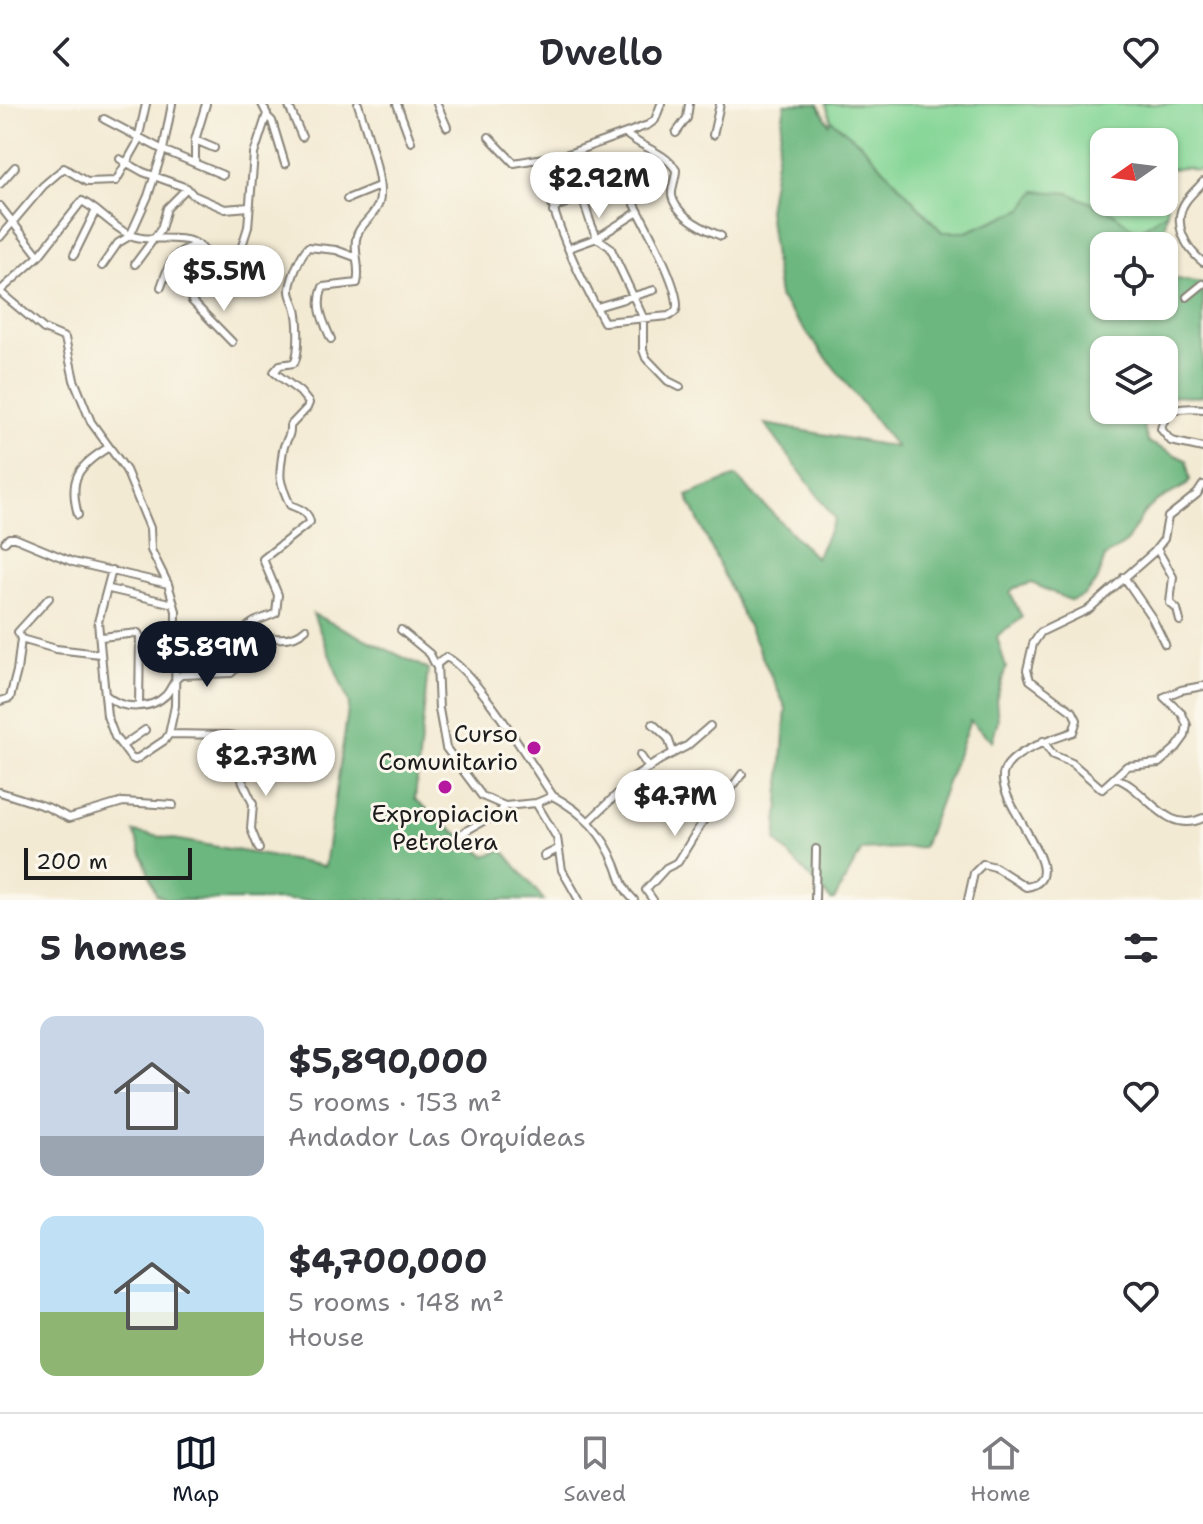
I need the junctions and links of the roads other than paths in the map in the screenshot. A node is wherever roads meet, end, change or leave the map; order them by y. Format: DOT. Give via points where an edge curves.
graph roads {
  1 [pos="146,104"];
  2 [pos="172,104"];
  3 [pos="206,104"];
  4 [pos="262,104"];
  5 [pos="288,104"];
  6 [pos="358,104"];
  7 [pos="397,104"];
  8 [pos="437,104"];
  9 [pos="661,104"];
  10 [pos="689,104"];
  11 [pos="720,104"];
  12 [pos="267,116"];
  13 [pos="104,119"];
  14 [pos="447,127"];
  15 [pos="676,133"];
  16 [pos="626,134"];
  17 [pos="713,135"];
  18 [pos="302,137"];
  19 [pos="489,137"];
  20 [pos="140,138"];
  21 [pos="195,140"];
  22 [pos="411,142"];
  23 [pos="214,148"];
  24 [pos="163,150"];
  25 [pos="568,154"];
  26 [pos="120,159"];
  27 [pos="542,159"];
  28 [pos="195,162"];
  29 [pos="128,163"];
  30 [pos="285,164"];
  31 [pos="15,167"];
  32 [pos="155,175"];
  33 [pos="223,175"];
  34 [pos="1203,182"];
  35 [pos="0,184"];
  36 [pos="379,186"];
  37 [pos="187,188"];
  38 [pos="628,191"];
  39 [pos="583,196"];
  40 [pos="347,199"];
  41 [pos="0,206"];
  42 [pos="249,207"];
  43 [pos="96,210"];
  44 [pos="553,212"];
  45 [pos="638,212"];
  46 [pos="12,224"];
  47 [pos="130,236"];
  48 [pos="721,236"];
  49 [pos="0,237"];
  50 [pos="154,237"];
  51 [pos="597,238"];
  52 [pos="197,244"];
  53 [pos="242,246"];
  54 [pos="569,248"];
  55 [pos="74,255"];
  56 [pos="39,256"];
  57 [pos="355,257"];
  58 [pos="1203,260"];
  59 [pos="135,264"];
  60 [pos="102,266"];
  61 [pos="1203,284"];
  62 [pos="161,287"];
  63 [pos="654,290"];
  64 [pos="0,291"];
  65 [pos="633,297"];
  66 [pos="1187,297"];
  67 [pos="597,307"];
  68 [pos="643,317"];
  69 [pos="331,339"];
  70 [pos="232,342"];
  71 [pos="680,387"];
  72 [pos="1203,409"];
  73 [pos="109,447"];
  74 [pos="1203,448"];
  75 [pos="1203,485"];
  76 [pos="78,515"];
  77 [pos="5,542"];
  78 [pos="1157,549"];
  79 [pos="112,570"];
  80 [pos="1124,577"];
  81 [pos="168,584"];
  82 [pos="109,589"];
  83 [pos="49,598"];
  84 [pos="174,604"];
  85 [pos="1180,621"];
  86 [pos="306,629"];
  87 [pos="245,630"];
  88 [pos="401,630"];
  89 [pos="101,637"];
  90 [pos="21,639"];
  91 [pos="1165,644"];
  92 [pos="100,654"];
  93 [pos="437,670"];
  94 [pos="176,678"];
  95 [pos="1203,686"];
  96 [pos="106,694"];
  97 [pos="0,701"];
  98 [pos="139,705"];
  99 [pos="653,724"];
  100 [pos="710,726"];
  101 [pos="145,730"];
  102 [pos="169,734"];
  103 [pos="1043,741"];
  104 [pos="122,746"];
  105 [pos="673,752"];
  106 [pos="640,755"];
  107 [pos="649,768"];
  108 [pos="742,774"];
  109 [pos="1116,778"];
  110 [pos="0,792"];
  111 [pos="553,796"];
  112 [pos="536,803"];
  113 [pos="173,805"];
  114 [pos="505,806"];
  115 [pos="1203,818"];
  116 [pos="590,820"];
  117 [pos="455,844"];
  118 [pos="259,849"];
  119 [pos="558,849"];
  120 [pos="816,849"];
  121 [pos="544,856"];
  122 [pos="971,898"];
  123 [pos="579,900"];
  124 [pos="634,900"];
  125 [pos="653,900"];
  126 [pos="815,900"];
  1 -- 20 [label="street"];
  2 -- 24 [label="street"];
  3 -- 21 [label="street"];
  4 -- 12 [label="street"];
  5 -- 18 [label="street"];
  6 -- 36 [label="street"];
  7 -- 22 [label="street"];
  8 -- 14 [label="street"];
  9 -- 16 [label="street" via="655,120"];
  10 -- 15 [label="street"];
  11 -- 17 [label="street"];
  12 -- 30 [label="street"];
  12 -- 42 [label="street" via="254,154"];
  13 -- 20 [label="street"];
  16 -- 25 [label="street"];
  16 -- 48 [label="street" via="667,158 676,170 672,194 680,212"];
  19 -- 27 [label="street" via="514,163"];
  20 -- 24 [label="street"];
  20 -- 29 [label="street"];
  21 -- 23 [label="street"];
  21 -- 28 [label="street"];
  24 -- 28 [label="street"];
  24 -- 32 [label="street"];
  25 -- 27 [label="street"];
  25 -- 39 [label="street"];
  26 -- 29 [label="street"];
  27 -- 44 [label="street"];
  28 -- 33 [label="street"];
  29 -- 32 [label="street"];
  29 -- 46 [label="street" via="114,183 87,182 64,168"];
  31 -- 35 [label="street"];
  32 -- 37 [label="street"];
  32 -- 47 [label="street"];
  34 -- 58 [label="street" via="1185,202 1181,222 1186,246"];
  36 -- 40 [label="street"];
  36 -- 57 [label="street" via="378,205 356,237"];
  37 -- 42 [label="street" via="225,209"];
  37 -- 50 [label="street" via="167,208"];
  38 -- 45 [label="street"];
  39 -- 44 [label="street"];
  39 -- 51 [label="street"];
  41 -- 46 [label="street"];
  42 -- 53 [label="street"];
  43 -- 47 [label="street"];
  43 -- 55 [label="street"];
  43 -- 56 [label="street" via="82,201"];
  44 -- 54 [label="street"];
  45 -- 51 [label="street"];
  45 -- 68 [label="street" via="669,278 675,312"];
  46 -- 49 [label="street"];
  46 -- 56 [label="street"];
  47 -- 50 [label="street"];
  47 -- 60 [label="street"];
  50 -- 52 [label="street"];
  50 -- 59 [label="street"];
  51 -- 54 [label="street"];
  51 -- 65 [label="street" via="610,247"];
  52 -- 62 [label="street" via="171,259"];
  52 -- 70 [label="street" via="209,263 192,301"];
  54 -- 67 [label="street"];
  56 -- 64 [label="street"];
  57 -- 69 [label="street" via="357,283 323,287 320,294"];
  57 -- 87 [label="street" via="308,247 290,286 299,348 294,363 274,372 309,403 290,426 278,469 290,505 300,508 310,522 264,556 278,595 277,610"];
  61 -- 66 [label="street"];
  63 -- 65 [label="street"];
  64 -- 73 [label="street" via="44,329 65,338 74,380 91,422"];
  65 -- 67 [label="street"];
  65 -- 68 [label="street"];
  67 -- 68 [label="street" via="604,322"];
  68 -- 71 [label="street" via="646,358"];
  72 -- 74 [label="street" via="1175,410 1161,429 1171,441"];
  73 -- 76 [label="street" via="74,479"];
  73 -- 81 [label="street" via="126,470 150,528 151,550"];
  75 -- 78 [label="street" via="1168,517"];
  77 -- 79 [label="street" via="15,538 73,562"];
  78 -- 80 [label="street"];
  78 -- 85 [label="street" via="1173,577 1170,603"];
  79 -- 81 [label="street"];
  79 -- 82 [label="street"];
  80 -- 91 [label="street"];
  80 -- 103 [label="street" via="1089,609 1041,632 1033,644 1030,680 1077,720 1073,732"];
  81 -- 84 [label="street"];
  82 -- 84 [label="street"];
  82 -- 89 [label="street" via="98,622"];
  83 -- 90 [label="street" via="22,624"];
  84 -- 94 [label="street"];
  86 -- 87 [label="street" via="288,639"];
  87 -- 94 [label="street" via="237,669"];
  88 -- 93 [label="street" via="430,654"];
  89 -- 92 [label="street"];
  89 -- 98 [label="street" via="138,633"];
  90 -- 92 [label="street"];
  90 -- 97 [label="street" via="10,698"];
  92 -- 96 [label="street"];
  93 -- 111 [label="street" via="446,657 477,686"];
  93 -- 114 [label="street" via="446,748 482,796"];
  94 -- 98 [label="street" via="160,700"];
  94 -- 102 [label="street"];
  95 -- 109 [label="street" via="1164,697 1187,725 1177,747 1159,763 1127,766"];
  96 -- 98 [label="street" via="115,703"];
  96 -- 104 [label="street" via="108,728"];
  99 -- 105 [label="street" via="668,738"];
  100 -- 105 [label="street"];
  101 -- 104 [label="street"];
  102 -- 104 [label="street" via="135,760"];
  102 -- 118 [label="street" via="248,738 242,780 253,804 251,829"];
  103 -- 109 [label="street" via="1097,788"];
  103 -- 122 [label="street" via="1012,762 1003,778 1008,800 1044,862 1041,876 1026,887 983,864 974,873"];
  105 -- 107 [label="street"];
  106 -- 107 [label="street"];
  107 -- 116 [label="street"];
  108 -- 125 [label="street" via="678,862 648,885"];
  109 -- 115 [label="street" via="1137,788 1166,817 1195,822"];
  110 -- 113 [label="street" via="69,818 123,802"];
  111 -- 112 [label="street"];
  111 -- 116 [label="street"];
  112 -- 114 [label="street"];
  112 -- 119 [label="street"];
  114 -- 117 [label="street" via="496,817 459,835"];
  116 -- 124 [label="street"];
  119 -- 121 [label="street"];
  119 -- 123 [label="street" via="562,870"];
  120 -- 126 [label="street"];
}
